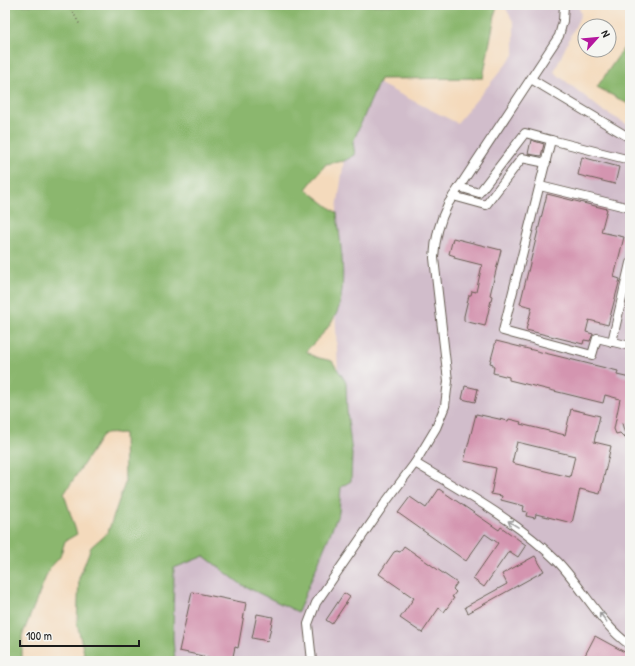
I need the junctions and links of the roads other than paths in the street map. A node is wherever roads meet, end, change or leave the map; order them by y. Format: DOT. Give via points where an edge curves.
graph roads {
  1 [pos="564,5"];
  2 [pos="531,79"];
  3 [pos="630,138"];
  4 [pos="551,140"];
  5 [pos="630,160"];
  6 [pos="546,163"];
  7 [pos="540,186"];
  8 [pos="459,187"];
  9 [pos="453,196"];
  10 [pos="630,208"];
  11 [pos="630,264"];
  12 [pos="612,342"];
  13 [pos="630,346"];
  14 [pos="415,464"];
  15 [pos="630,645"];
  16 [pos="312,661"];
  1 -- 2 [label="street" via="564,21 559,36"];
  2 -- 3 [label="street"];
  2 -- 8 [label="street"];
  4 -- 5 [label="street"];
  4 -- 6 [label="street"];
  4 -- 8 [label="street" via="525,133 479,194"];
  6 -- 7 [label="street"];
  6 -- 9 [label="street" via="522,158 486,205"];
  7 -- 10 [label="street"];
  7 -- 12 [label="street" via="503,331 592,355 597,338"];
  8 -- 9 [label="street"];
  9 -- 14 [label="street" via="439,222 434,258 448,381 444,406 436,428"];
  11 -- 12 [label="street"];
  12 -- 13 [label="street"];
  15 -- 14 [label="street, one-way" via="612,629 577,582 541,546 520,529"];
  14 -- 16 [label="street" via="316,603 308,624"];
}
